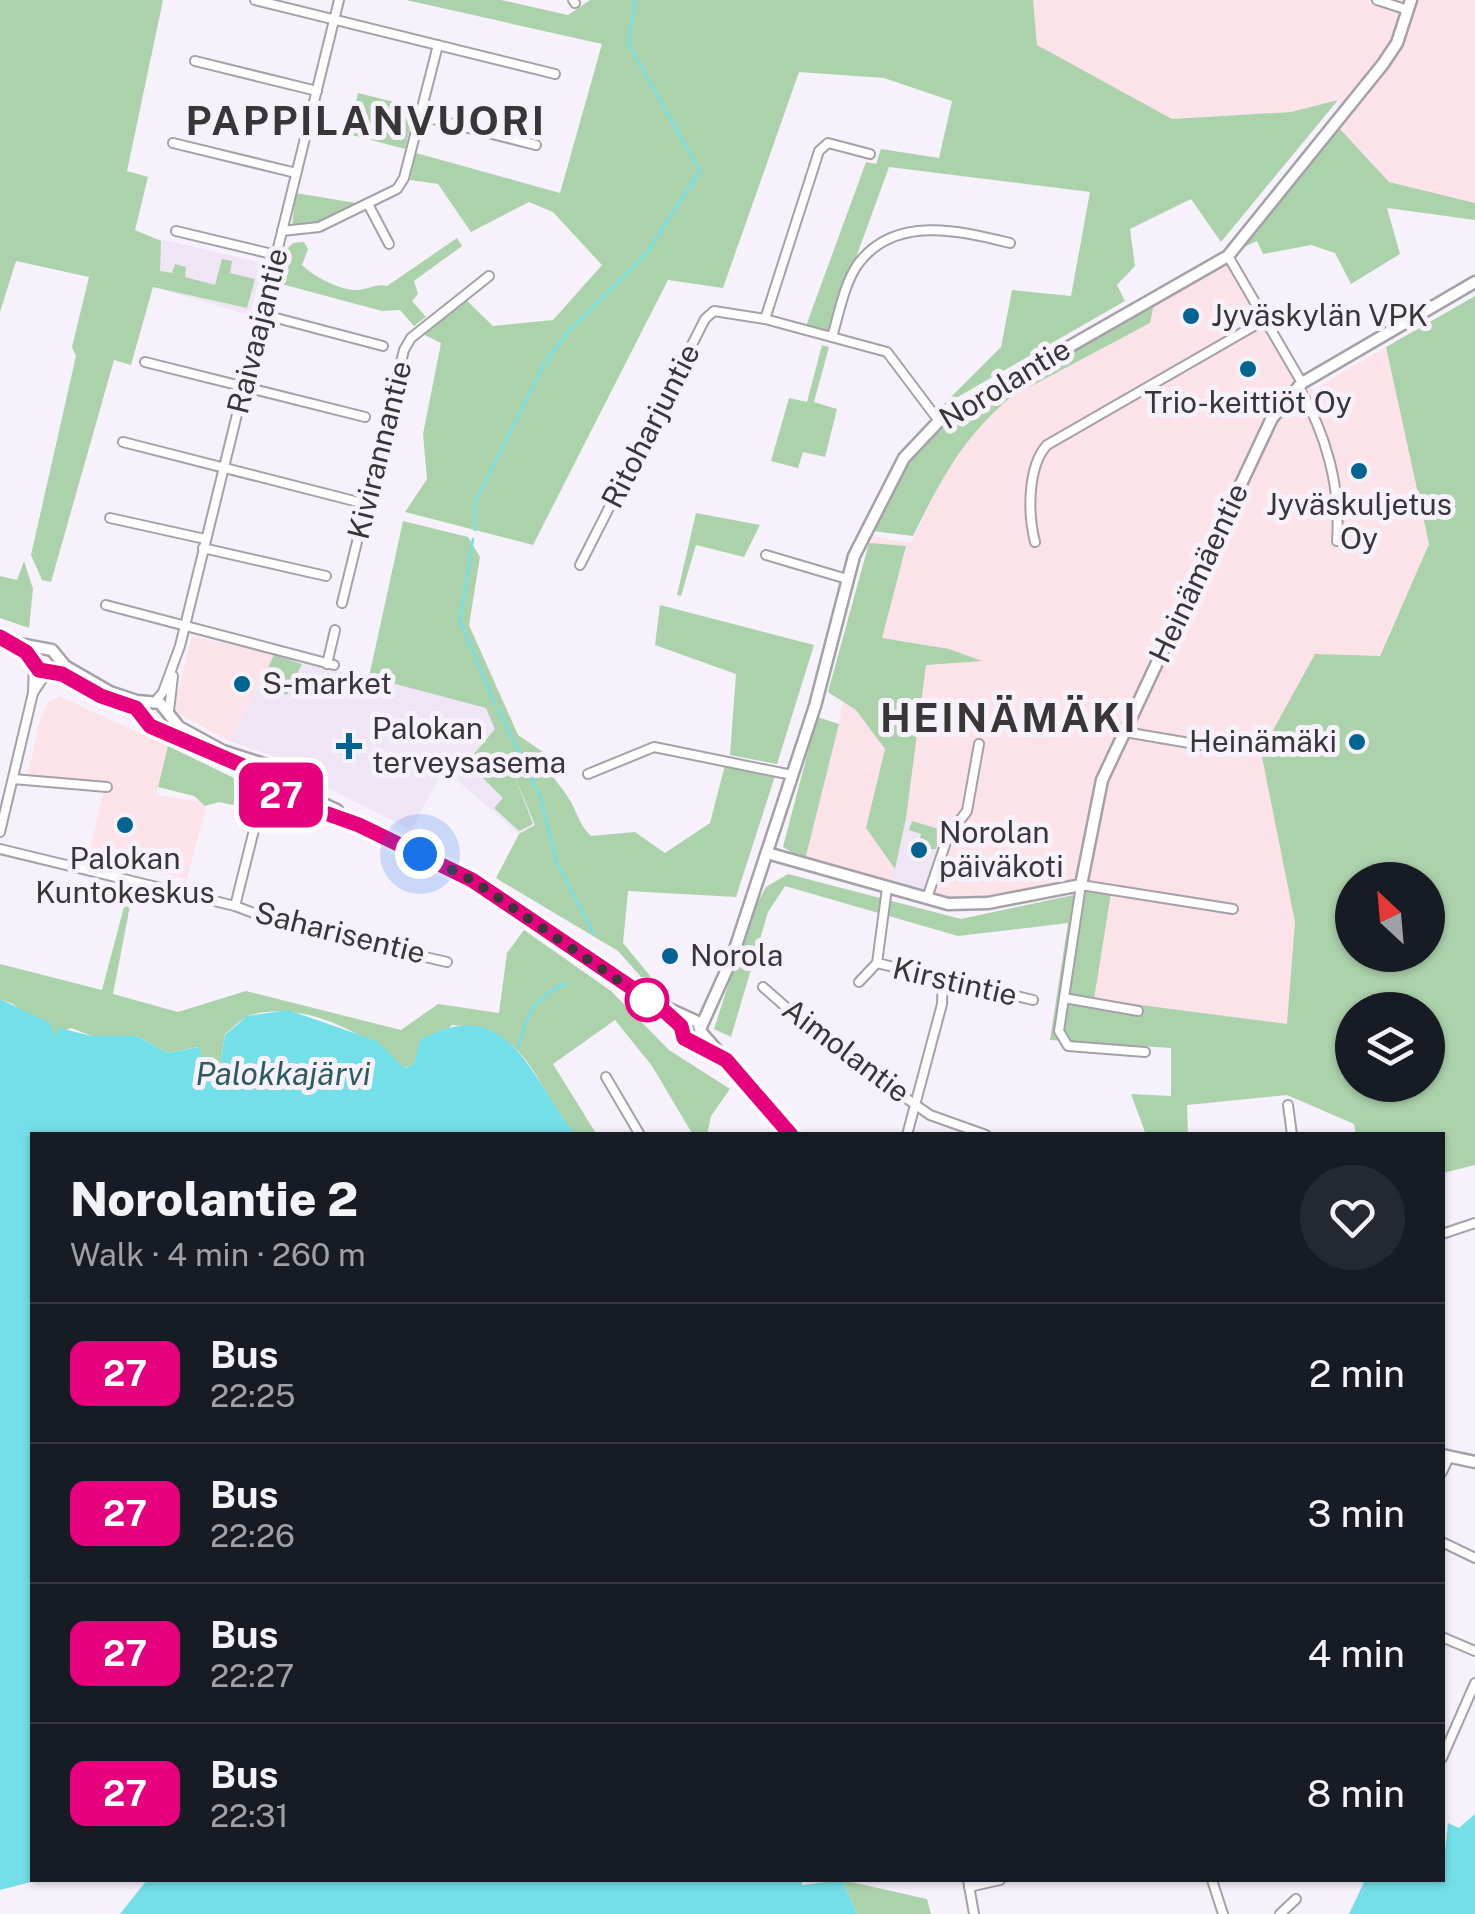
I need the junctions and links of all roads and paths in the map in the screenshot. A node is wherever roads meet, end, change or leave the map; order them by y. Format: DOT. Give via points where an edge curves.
graph roads {
  1 [pos="255,0"];
  2 [pos="339,0"];
  3 [pos="1377,0"];
  4 [pos="1410,5"];
  5 [pos="334,19"];
  6 [pos="438,46"];
  7 [pos="195,61"];
  8 [pos="554,74"];
  9 [pos="317,90"];
  10 [pos="421,116"];
  11 [pos="173,143"];
  12 [pos="536,145"];
  13 [pos="870,154"];
  14 [pos="296,172"];
  15 [pos="368,204"];
  16 [pos="282,231"];
  17 [pos="176,232"];
  18 [pos="1010,242"];
  19 [pos="389,244"];
  20 [pos="276,255"];
  21 [pos="1228,256"];
  22 [pos="489,276"];
  23 [pos="1475,282"];
  24 [pos="262,314"];
  25 [pos="1266,318"];
  26 [pos="764,319"];
  27 [pos="832,337"];
  28 [pos="382,346"];
  29 [pos="144,362"];
  30 [pos="1300,385"];
  31 [pos="244,387"];
  32 [pos="365,417"];
  33 [pos="939,421"];
  34 [pos="123,442"];
  35 [pos="224,468"];
  36 [pos="366,504"];
  37 [pos="110,518"];
  38 [pos="1337,540"];
  39 [pos="1035,542"];
  40 [pos="204,543"];
  41 [pos="766,555"];
  42 [pos="580,565"];
  43 [pos="326,576"];
  44 [pos="847,578"];
  45 [pos="342,603"];
  46 [pos="106,605"];
  47 [pos="184,627"];
  48 [pos="336,630"];
  49 [pos="3,638"];
  50 [pos="43,648"];
  51 [pos="56,654"];
  52 [pos="34,662"];
  53 [pos="174,662"];
  54 [pos="49,671"];
  55 [pos="33,694"];
  56 [pos="154,703"];
  57 [pos="170,714"];
  58 [pos="146,720"];
  59 [pos="159,728"];
  60 [pos="1125,732"];
  61 [pos="979,744"];
  62 [pos="1207,746"];
  63 [pos="269,768"];
  64 [pos="588,774"];
  65 [pos="792,775"];
  66 [pos="285,779"];
  67 [pos="12,781"];
  68 [pos="0,782"];
  69 [pos="260,783"];
  70 [pos="107,787"];
  71 [pos="274,794"];
  72 [pos="258,814"];
  73 [pos="359,825"];
  74 [pos="0,832"];
  75 [pos="0,848"];
  76 [pos="767,853"];
  77 [pos="1081,885"];
  78 [pos="887,888"];
  79 [pos="927,898"];
  80 [pos="235,906"];
  81 [pos="1232,909"];
  82 [pos="447,962"];
  83 [pos="877,963"];
  84 [pos="943,978"];
  85 [pos="859,982"];
  86 [pos="763,987"];
  87 [pos="1064,998"];
  88 [pos="1033,1000"];
  89 [pos="1138,1012"];
  90 [pos="692,1027"];
  91 [pos="1145,1052"];
  92 [pos="606,1076"];
  93 [pos="918,1105"];
  94 [pos="1288,1105"];
  95 [pos="638,1132"];
  96 [pos="787,1132"];
  97 [pos="908,1132"];
  98 [pos="978,1132"];
  99 [pos="1292,1132"];
  100 [pos="1475,1222"];
  101 [pos="1445,1233"];
  102 [pos="1446,1456"];
  103 [pos="1475,1462"];
  104 [pos="1445,1543"];
  105 [pos="1475,1558"];
  106 [pos="1445,1638"];
  107 [pos="1475,1651"];
  108 [pos="1475,1683"];
  109 [pos="1445,1751"];
  110 [pos="1212,1882"];
  111 [pos="969,1884"];
  112 [pos="1296,1899"];
  113 [pos="1219,1913"];
  114 [pos="974,1914"];
  115 [pos="1280,1914"];
  1 -- 5 [label="street"];
  2 -- 5 [label="street, Raivaajantie"];
  3 -- 4 [label="street"];
  4 -- 21 [label="street, Norolantie" via="1383,64"];
  5 -- 6 [label="street"];
  5 -- 9 [label="street, Raivaajantie"];
  6 -- 8 [label="street"];
  6 -- 10 [label="street"];
  7 -- 9 [label="street"];
  9 -- 14 [label="street, Raivaajantie"];
  10 -- 12 [label="street"];
  10 -- 15 [label="street" via="404,178"];
  11 -- 14 [label="street"];
  13 -- 26 [label="street" via="840,143 819,151"];
  14 -- 16 [label="street, Raivaajantie"];
  15 -- 16 [label="street" via="319,228"];
  15 -- 19 [label="street"];
  16 -- 20 [label="street, Raivaajantie"];
  17 -- 20 [label="street"];
  18 -- 27 [label="street" via="944,227 875,250 858,264"];
  20 -- 24 [label="street, Raivaajantie"];
  21 -- 25 [label="street"];
  21 -- 33 [label="street, Norolantie"];
  22 -- 36 [label="street, Kivirannantie" via="404,350"];
  23 -- 30 [label="street, Heinämäentie"];
  24 -- 28 [label="street"];
  24 -- 31 [label="street, Raivaajantie"];
  25 -- 30 [label="street"];
  25 -- 39 [label="street" via="1047,445 1036,462 1030,522"];
  26 -- 27 [label="street, Ritoharjuntie"];
  26 -- 42 [label="street, Ritoharjuntie" via="726,311 704,319"];
  27 -- 33 [label="street, Ritoharjuntie" via="891,356"];
  29 -- 31 [label="street"];
  30 -- 38 [label="street" via="1340,498"];
  30 -- 60 [label="street, Heinämäentie" via="1272,418"];
  31 -- 32 [label="street"];
  31 -- 35 [label="street, Raivaajantie"];
  33 -- 44 [label="street, Norolantie" via="904,458"];
  34 -- 35 [label="street"];
  35 -- 36 [label="street"];
  35 -- 40 [label="street, Raivaajantie"];
  36 -- 45 [label="street, Kivirannantie"];
  37 -- 40 [label="street"];
  40 -- 43 [label="street"];
  40 -- 47 [label="street, Raivaajantie"];
  41 -- 44 [label="street"];
  44 -- 65 [label="street, Norolantie"];
  46 -- 47 [label="street"];
  47 -- 48 [label="street" via="331,664"];
  47 -- 53 [label="street, Raivaajantie"];
  49 -- 50 [label="street"];
  49 -- 52 [label="street"];
  50 -- 51 [label="street"];
  50 -- 52 [label="street"];
  51 -- 54 [label="street"];
  51 -- 56 [label="street" via="70,670 110,692"];
  52 -- 54 [label="street"];
  52 -- 55 [label="street"];
  53 -- 56 [label="street, Raivaajantie"];
  53 -- 57 [label="street, Raivaajantie"];
  54 -- 55 [label="street"];
  54 -- 58 [label="street" via="136,708"];
  55 -- 67 [label="street"];
  56 -- 57 [label="street"];
  56 -- 58 [label="street"];
  57 -- 59 [label="street"];
  57 -- 63 [label="street" via="179,727 221,750"];
  58 -- 59 [label="street"];
  59 -- 69 [label="street" via="250,769"];
  60 -- 62 [label="street"];
  60 -- 77 [label="street, Heinämäentie" via="1094,800"];
  61 -- 79 [label="street" via="967,812 948,836"];
  63 -- 66 [label="street"];
  63 -- 69 [label="street"];
  64 -- 65 [label="street" via="654,746"];
  65 -- 76 [label="street, Norolantie"];
  66 -- 71 [label="street"];
  66 -- 73 [label="street"];
  67 -- 68 [label="street"];
  67 -- 70 [label="street"];
  67 -- 74 [label="street"];
  69 -- 71 [label="street"];
  69 -- 72 [label="street"];
  71 -- 72 [label="street"];
  71 -- 73 [label="street"];
  72 -- 80 [label="street"];
  73 -- 90 [label="street" via="472,880"];
  75 -- 80 [label="street, Saharisentie"];
  76 -- 78 [label="street"];
  76 -- 90 [label="street, Norolantie" via="718,993"];
  77 -- 79 [label="street" via="974,905"];
  77 -- 81 [label="street"];
  77 -- 87 [label="street"];
  78 -- 79 [label="street"];
  78 -- 83 [label="street, Kirstintie"];
  80 -- 82 [label="street, Saharisentie" via="289,926"];
  83 -- 84 [label="street, Kirstintie"];
  83 -- 85 [label="street, Kirstintie"];
  84 -- 88 [label="street, Kirstintie"];
  84 -- 93 [label="street"];
  86 -- 93 [label="street, Aimolantie" via="821,1038"];
  87 -- 89 [label="street"];
  87 -- 91 [label="street" via="1059,1032 1068,1046"];
  90 -- 96 [label="street"];
  92 -- 95 [label="street"];
  93 -- 97 [label="street"];
  93 -- 98 [label="street, Aimolantie"];
  94 -- 99 [label="street"];
  100 -- 101 [label="street"];
  102 -- 103 [label="street"];
  104 -- 105 [label="street"];
  106 -- 107 [label="street"];
  108 -- 109 [label="street"];
  110 -- 113 [label="street"];
  111 -- 114 [label="street"];
  112 -- 115 [label="street"];
}
